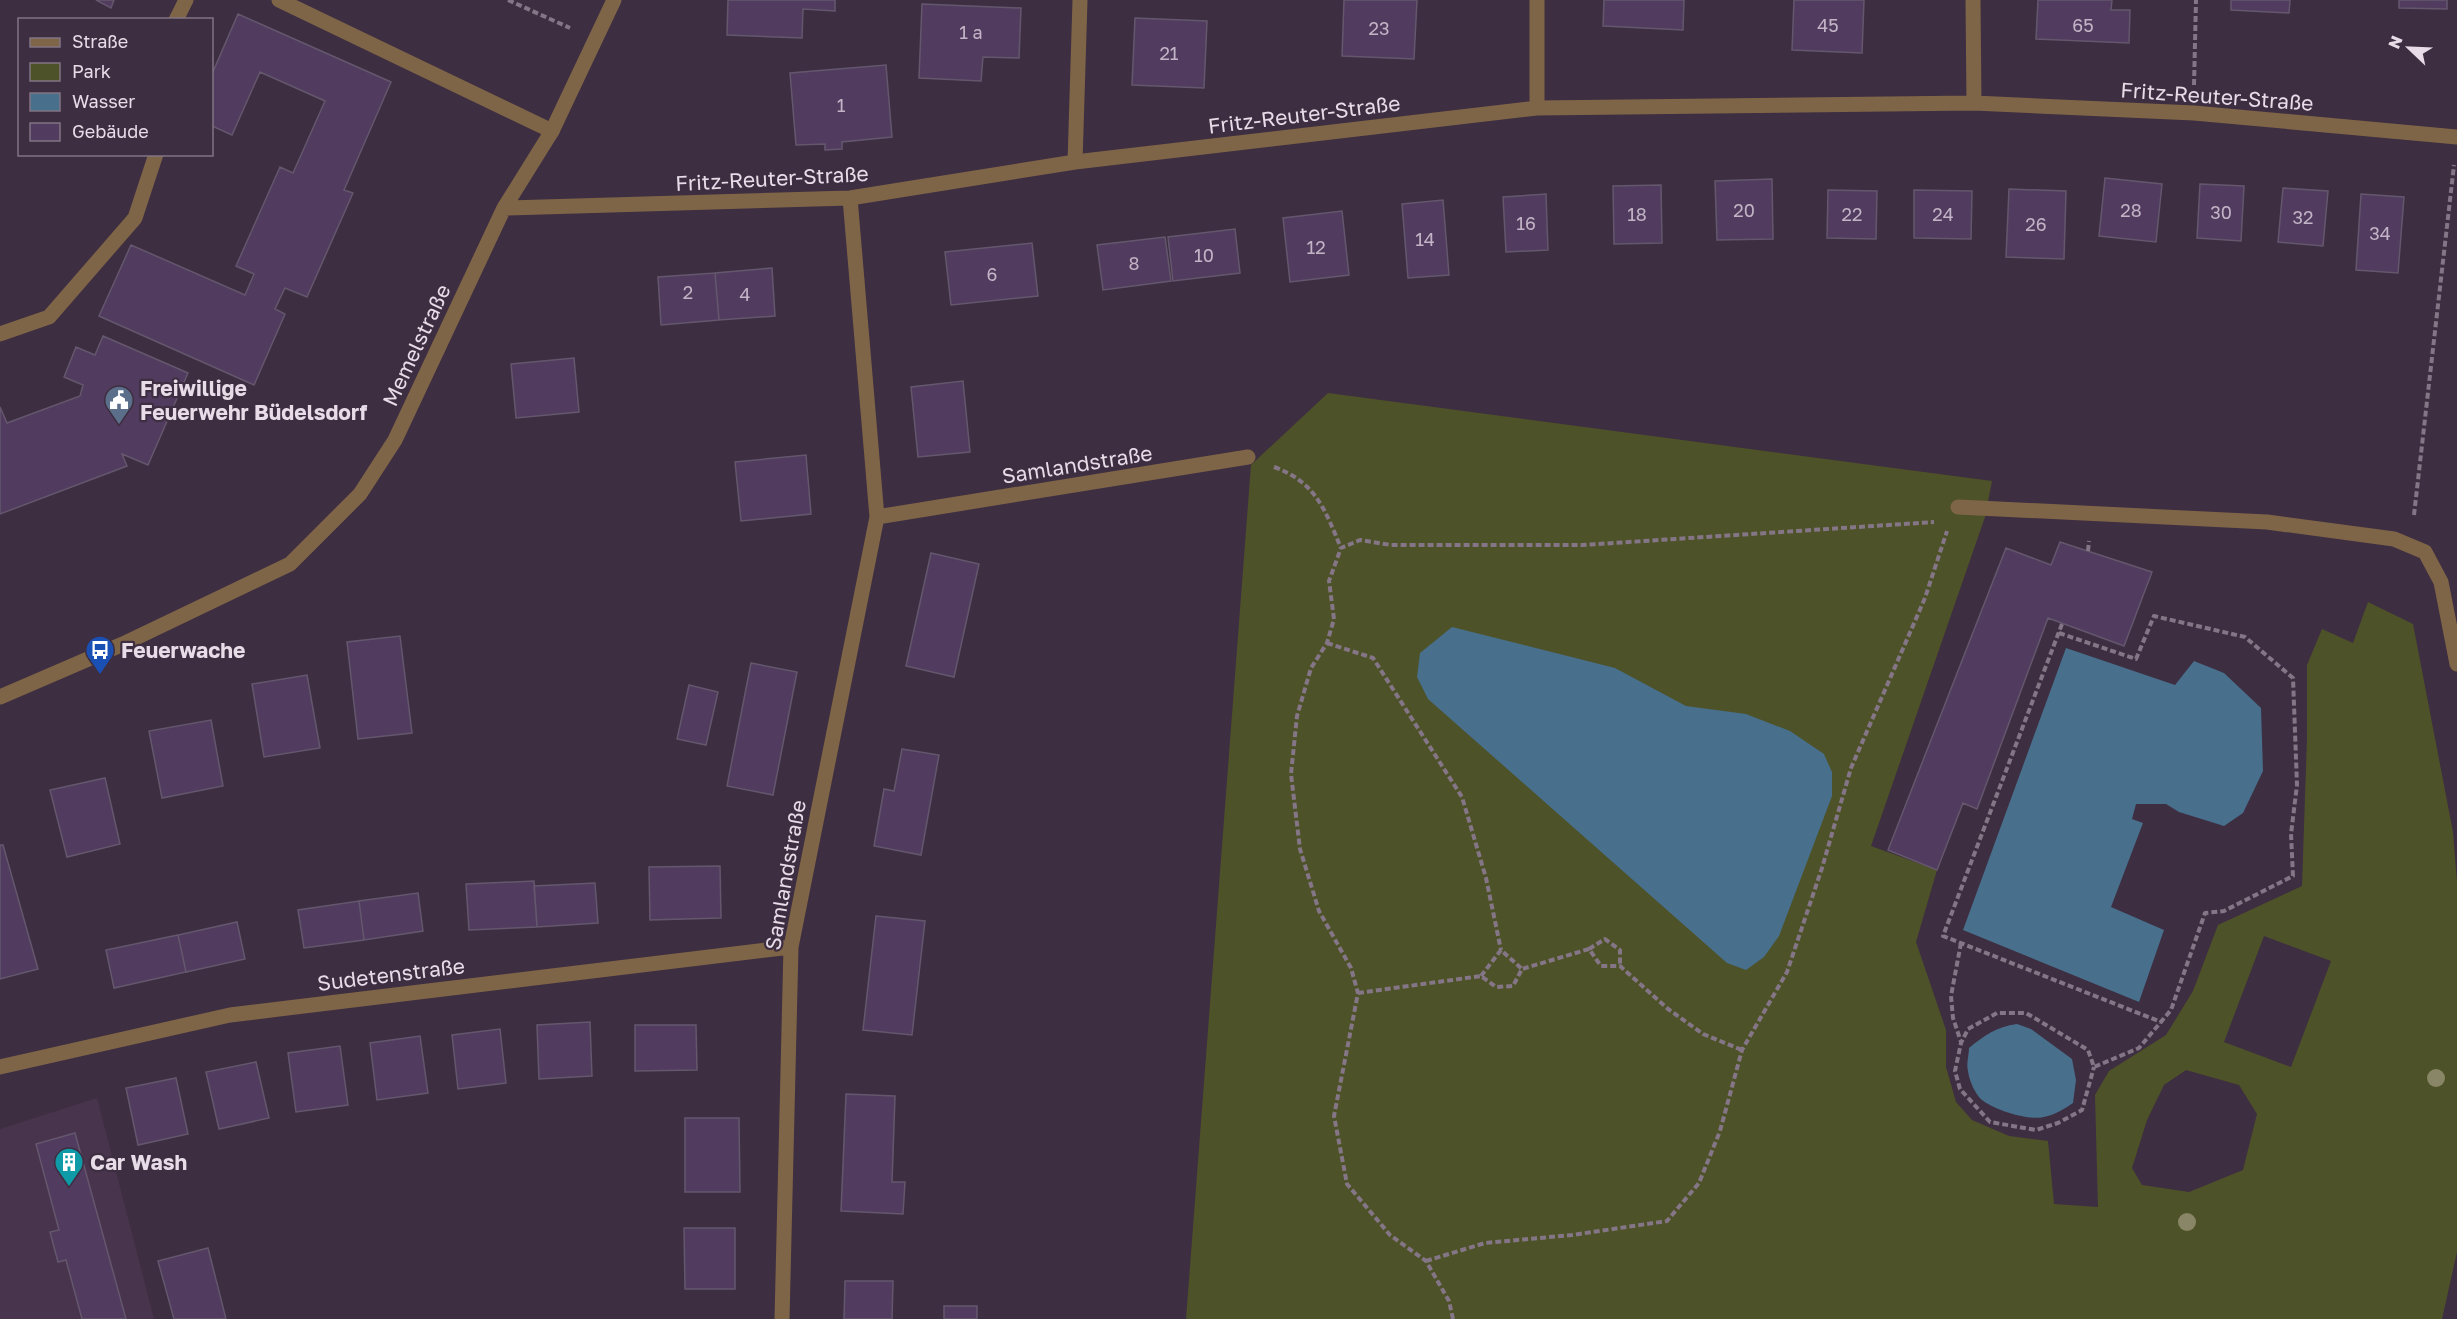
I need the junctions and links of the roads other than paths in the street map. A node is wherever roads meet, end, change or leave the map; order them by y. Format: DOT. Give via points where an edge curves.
graph roads {
  1 [pos="186,0"];
  2 [pos="279,0"];
  3 [pos="614,0"];
  4 [pos="1080,0"];
  5 [pos="1537,0"];
  6 [pos="1973,0"];
  7 [pos="177,18"];
  8 [pos="1974,103"];
  9 [pos="1537,108"];
  10 [pos="552,131"];
  11 [pos="2457,137"];
  12 [pos="155,156"];
  13 [pos="1075,162"];
  14 [pos="850,198"];
  15 [pos="504,208"];
  16 [pos="0,334"];
  17 [pos="1248,458"];
  18 [pos="1958,507"];
  19 [pos="877,517"];
  20 [pos="2457,664"];
  21 [pos="0,697"];
  22 [pos="791,946"];
  23 [pos="0,1067"];
  24 [pos="782,1319"];
  1 -- 7 [label="street"];
  2 -- 10 [label="street"];
  3 -- 10 [label="street, Memelstraße"];
  4 -- 13 [label="street"];
  5 -- 9 [label="street"];
  6 -- 8 [label="street"];
  8 -- 9 [label="street, Fritz-Reuter-Straße"];
  8 -- 11 [label="street, Fritz-Reuter-Straße" via="2194,113"];
  9 -- 13 [label="street, Fritz-Reuter-Straße"];
  10 -- 15 [label="street, Memelstraße"];
  12 -- 16 [label="street" via="135,218 49,316"];
  13 -- 14 [label="street, Fritz-Reuter-Straße"];
  14 -- 15 [label="street, Fritz-Reuter-Straße"];
  14 -- 19 [label="street, Samlandstraße"];
  15 -- 21 [label="street, Memelstraße" via="395,440 360,494 291,564"];
  17 -- 19 [label="street, Samlandstraße"];
  18 -- 20 [label="street" via="2266,522 2394,539 2425,552 2441,582"];
  19 -- 22 [label="street, Samlandstraße"];
  22 -- 23 [label="street, Sudetenstraße" via="230,1015"];
  22 -- 24 [label="street, Samlandstraße"];
}
